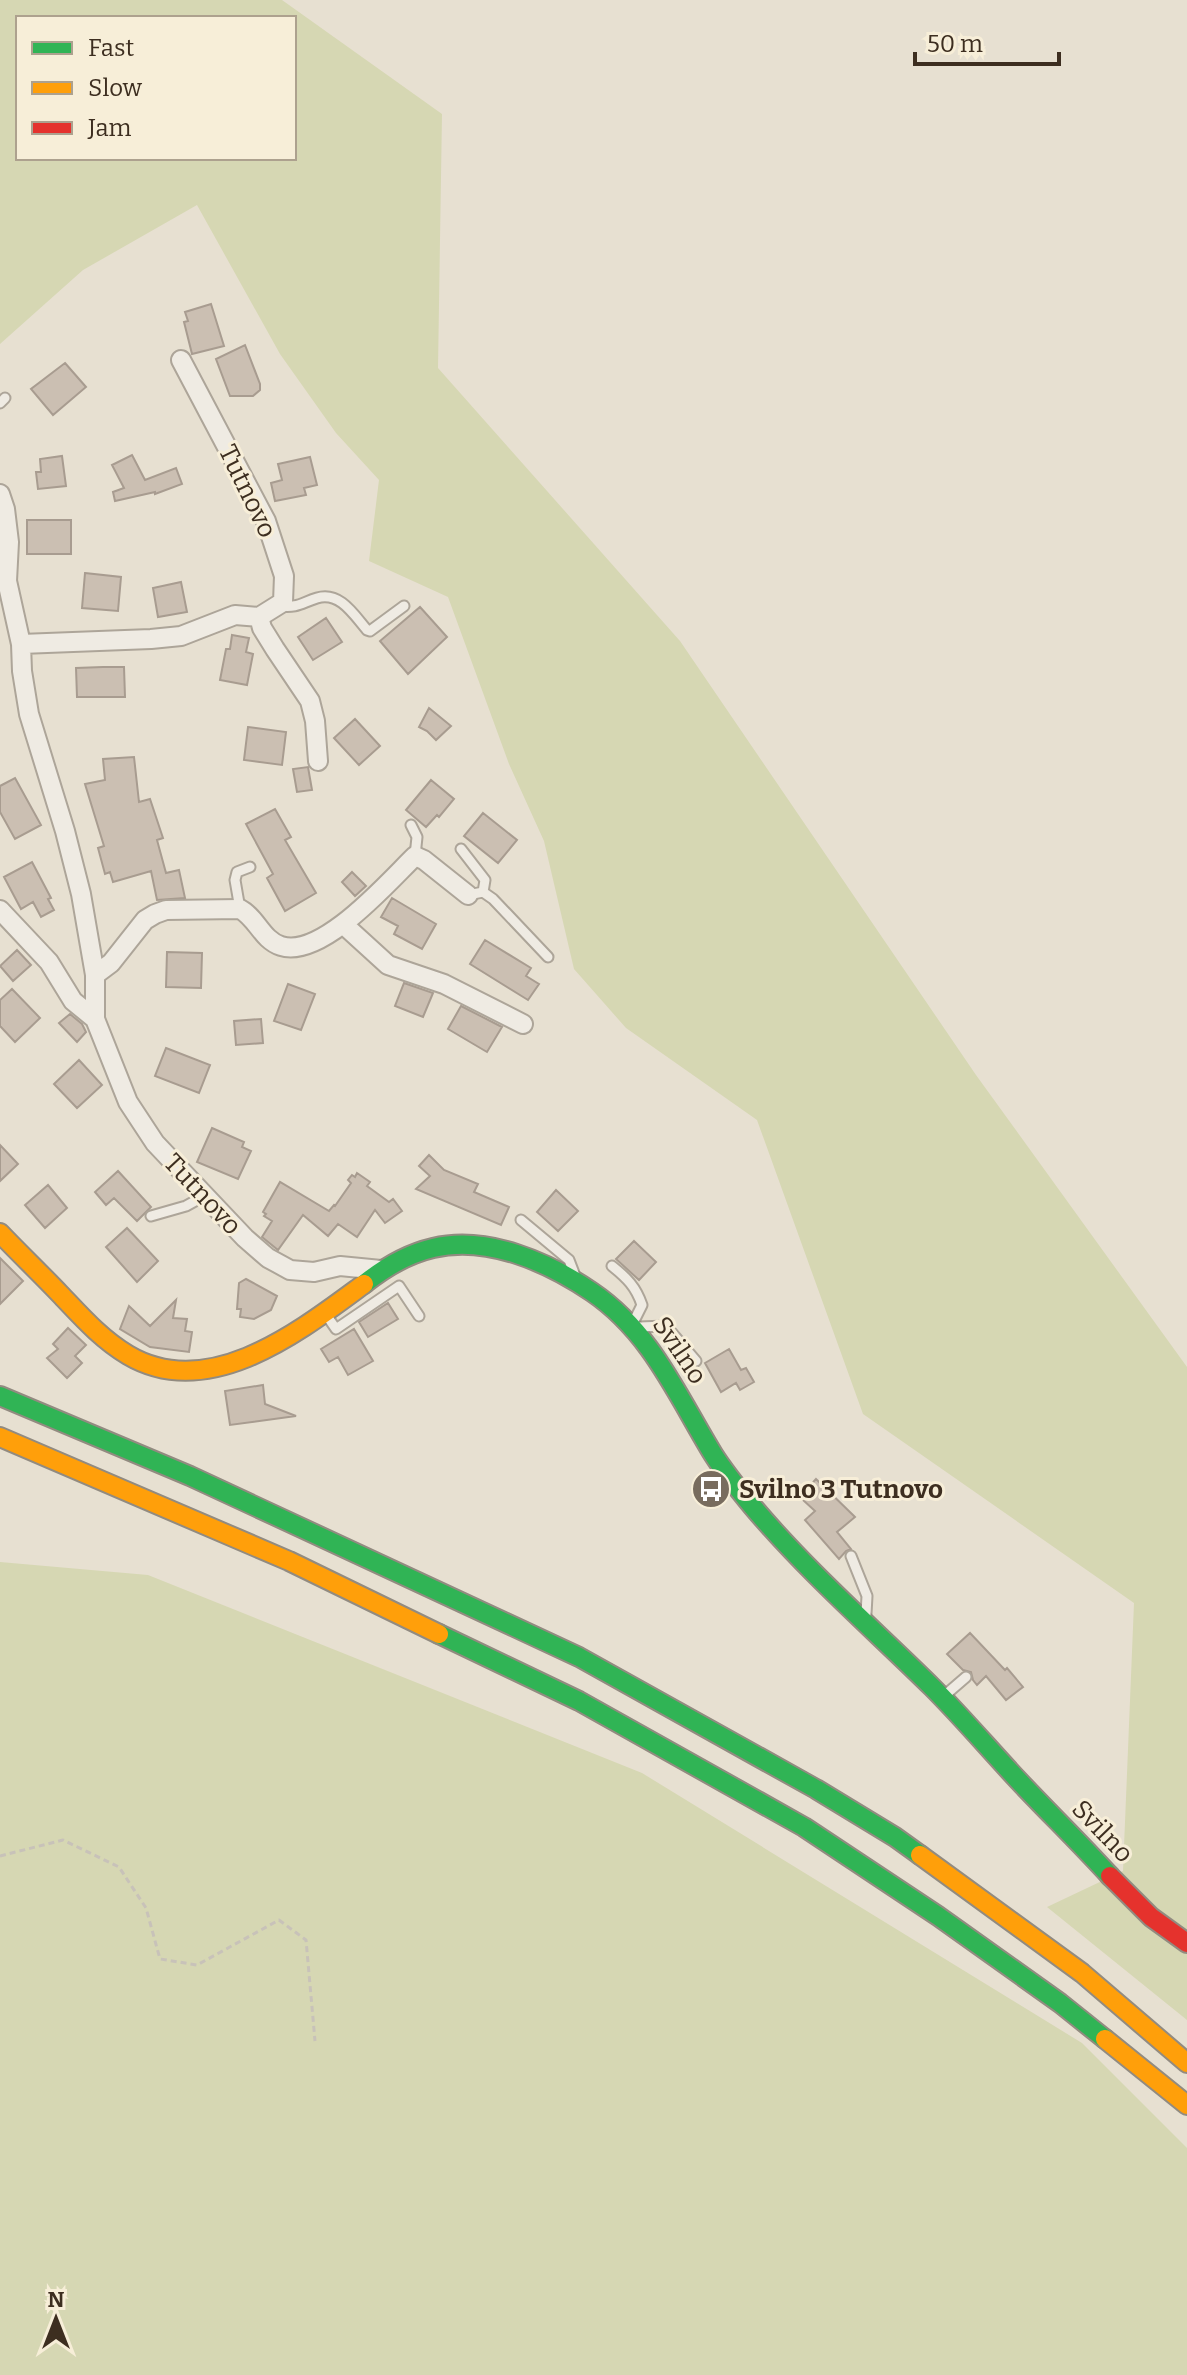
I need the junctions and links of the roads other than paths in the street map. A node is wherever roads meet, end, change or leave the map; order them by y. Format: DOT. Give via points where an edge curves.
graph roads {
  1 [pos="181,360"];
  2 [pos="0,494"];
  3 [pos="278,606"];
  4 [pos="404,606"];
  5 [pos="259,617"];
  6 [pos="21,644"];
  7 [pos="318,761"];
  8 [pos="411,825"];
  9 [pos="461,849"];
  10 [pos="415,856"];
  11 [pos="250,867"];
  12 [pos="475,894"];
  13 [pos="240,909"];
  14 [pos="0,910"];
  15 [pos="343,924"];
  16 [pos="548,957"];
  17 [pos="95,975"];
  18 [pos="95,1019"];
  19 [pos="523,1024"];
  20 [pos="206,1195"];
  21 [pos="151,1216"];
  22 [pos="521,1220"];
  23 [pos="0,1233"];
  24 [pos="612,1266"];
  25 [pos="381,1270"];
  26 [pos="579,1284"];
  27 [pos="325,1313"];
  28 [pos="419,1316"];
  29 [pos="633,1326"];
  30 [pos="696,1361"];
  31 [pos="0,1396"];
  32 [pos="0,1437"];
  33 [pos="851,1556"];
  34 [pos="865,1623"];
  35 [pos="966,1677"];
  36 [pos="943,1698"];
  37 [pos="1187,1943"];
  38 [pos="1187,2063"];
  39 [pos="1187,2105"];
  1 -- 3 [label="street, Tutnovo" via="266,521 284,576 283,602"];
  2 -- 6 [label="street, Tutnovo" via="9,542 7,581"];
  3 -- 4 [label="lane" via="333,597 370,631"];
  3 -- 5 [label="street"];
  5 -- 6 [label="street" via="235,615 181,636"];
  5 -- 7 [label="street" via="310,701"];
  6 -- 17 [label="street, Tutnovo" via="29,714 69,844"];
  8 -- 10 [label="lane" via="417,837"];
  9 -- 12 [label="lane" via="485,880"];
  10 -- 12 [label="street"];
  10 -- 15 [label="street"];
  11 -- 13 [label="lane" via="237,872 235,880"];
  12 -- 16 [label="lane" via="493,899"];
  13 -- 15 [label="street" via="269,940 282,946 298,947"];
  13 -- 17 [label="street" via="155,914"];
  14 -- 18 [label="street, Tutnovo" via="49,962 73,1001"];
  15 -- 19 [label="street" via="388,965 444,984"];
  17 -- 18 [label="street, Tutnovo"];
  18 -- 20 [label="street, Tutnovo" via="142,1125"];
  20 -- 21 [label="lane"];
  20 -- 25 [label="street, Tutnovo" via="245,1238 290,1270"];
  22 -- 26 [label="lane" via="569,1260"];
  23 -- 27 [label="main road, Svilno" via="114,1347 163,1370 225,1366"];
  24 -- 29 [label="lane" via="639,1296 642,1305"];
  25 -- 26 [label="main road, Svilno" via="435,1247 481,1246"];
  25 -- 27 [label="main road, Svilno"];
  26 -- 29 [label="main road, Svilno"];
  27 -- 28 [label="lane" via="336,1329 399,1286"];
  29 -- 30 [label="lane" via="666,1326"];
  29 -- 34 [label="main road, Svilno" via="665,1368 718,1464"];
  31 -- 38 [label="main road" via="204,1482 579,1657 816,1789 895,1837 1082,1973"];
  32 -- 39 [label="main road" via="289,1561 579,1701 778,1812 1048,1994"];
  33 -- 34 [label="lane" via="867,1596"];
  34 -- 36 [label="main road, Svilno"];
  35 -- 36 [label="lane"];
  36 -- 37 [label="main road, Svilno" via="1151,1917"];
}
